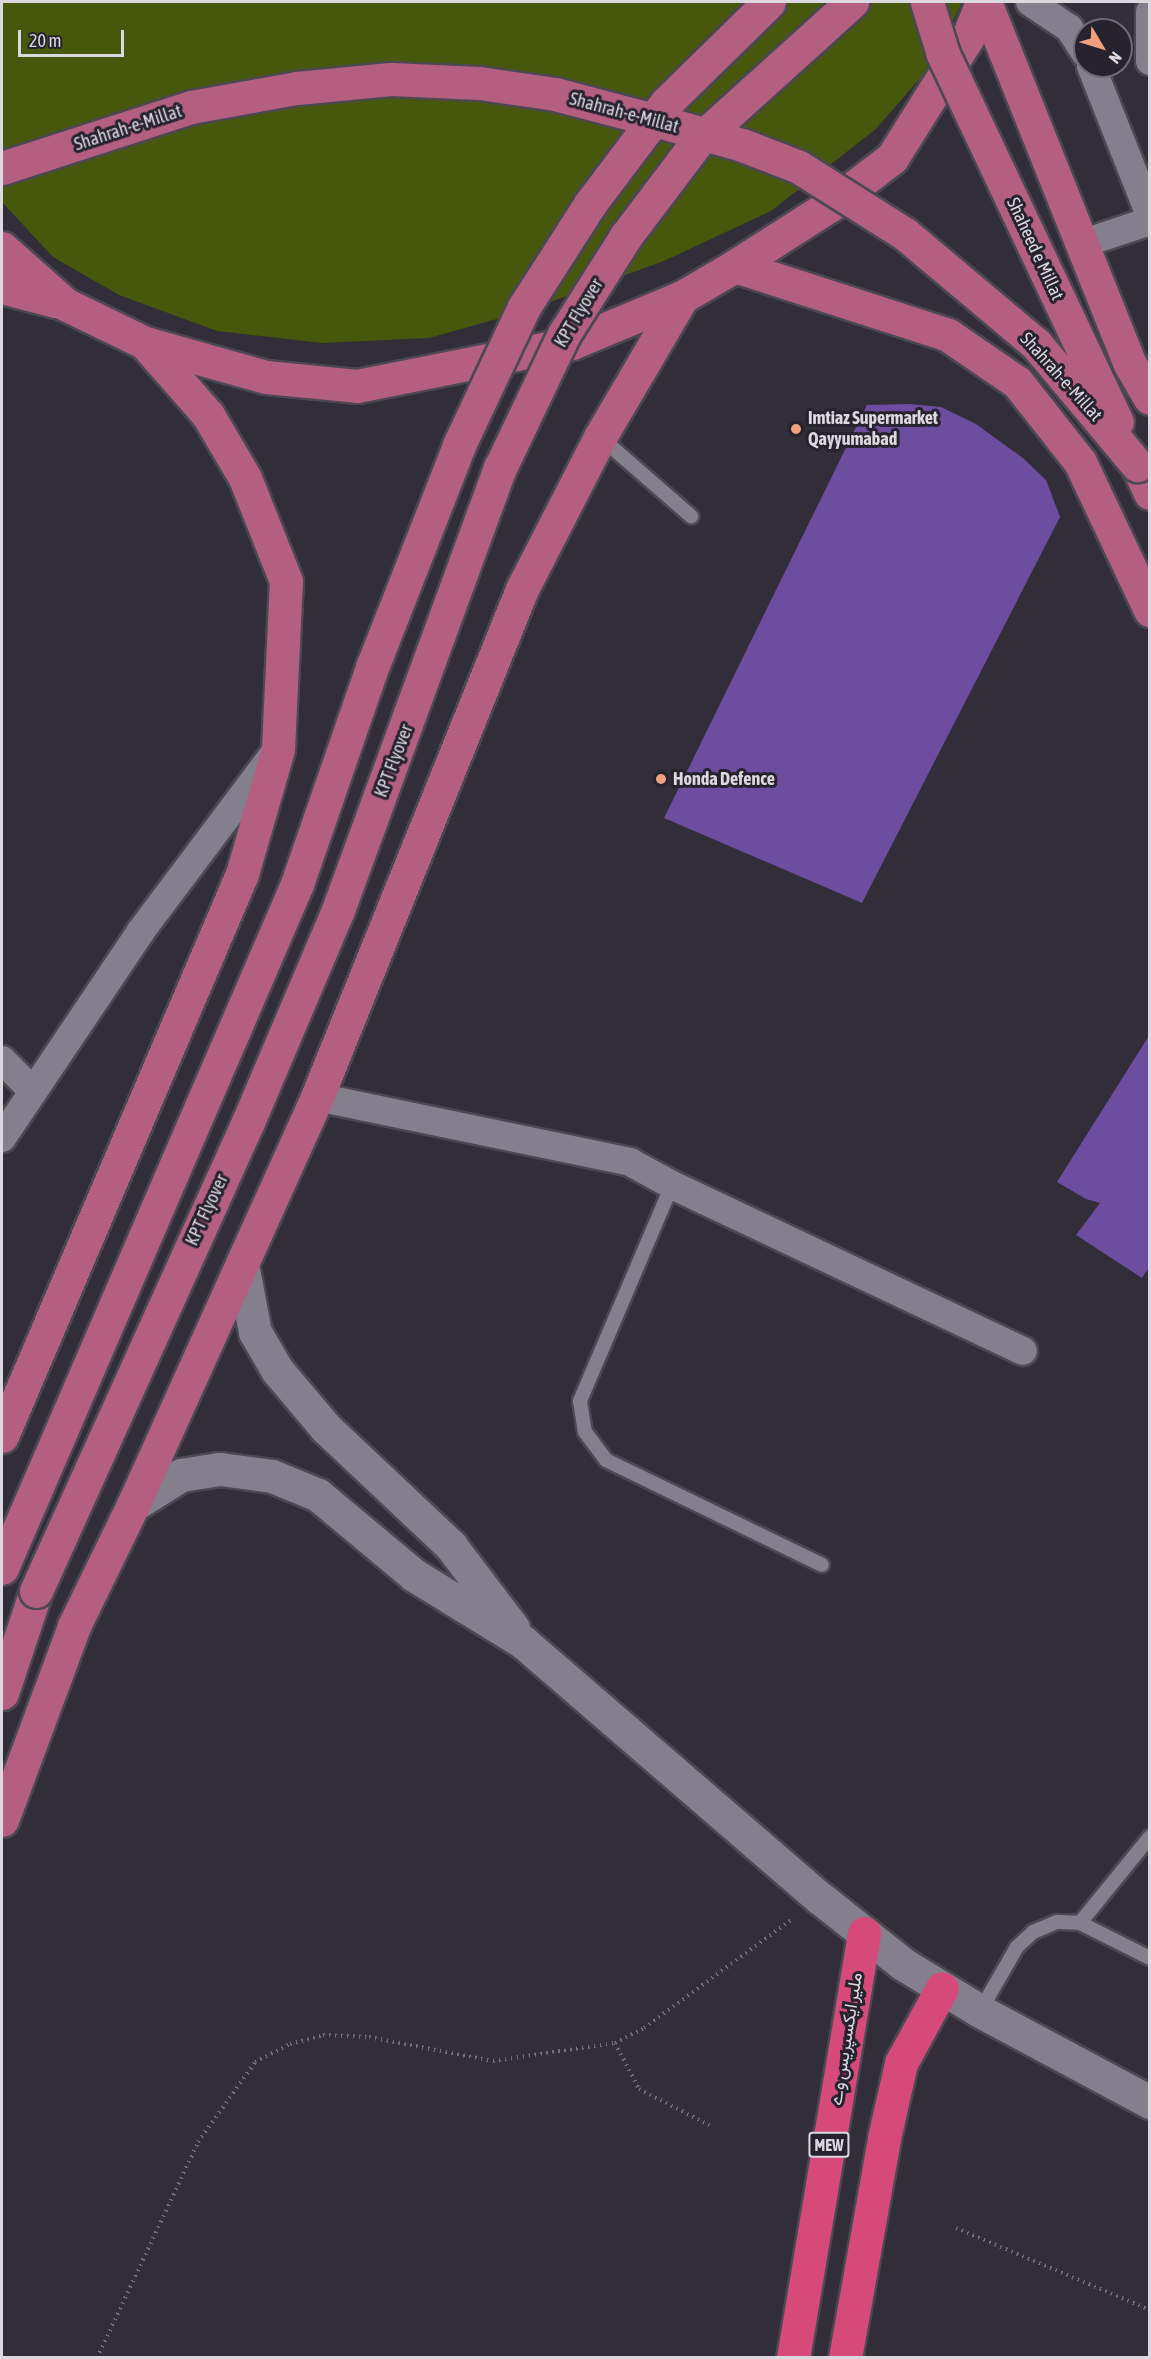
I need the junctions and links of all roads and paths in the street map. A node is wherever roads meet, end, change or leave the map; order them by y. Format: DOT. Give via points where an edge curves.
graph roads {
  1 [pos="769,2"];
  2 [pos="852,2"];
  3 [pos="927,2"];
  4 [pos="984,2"];
  5 [pos="1030,2"];
  6 [pos="1149,12"];
  7 [pos="1073,34"];
  8 [pos="1149,61"];
  9 [pos="1096,78"];
  10 [pos="2,168"];
  11 [pos="1149,215"];
  12 [pos="1149,221"];
  13 [pos="1084,243"];
  14 [pos="2,248"];
  15 [pos="735,266"];
  16 [pos="2,287"];
  17 [pos="682,297"];
  18 [pos="65,304"];
  19 [pos="145,343"];
  20 [pos="1149,398"];
  21 [pos="600,437"];
  22 [pos="1143,479"];
  23 [pos="690,516"];
  24 [pos="1149,610"];
  25 [pos="278,749"];
  26 [pos="2,1060"];
  27 [pos="32,1090"];
  28 [pos="318,1097"];
  29 [pos="2,1138"];
  30 [pos="672,1185"];
  31 [pos="242,1264"];
  32 [pos="1023,1351"];
  33 [pos="2,1436"];
  34 [pos="133,1505"];
  35 [pos="822,1565"];
  36 [pos="2,1568"];
  37 [pos="523,1642"];
  38 [pos="2,1693"];
  39 [pos="2,1820"];
  40 [pos="1149,1837"];
  41 [pos="820,1899"];
  42 [pos="1080,1923"];
  43 [pos="864,1933"];
  44 [pos="1149,1958"];
  45 [pos="942,1988"];
  46 [pos="980,2011"];
  47 [pos="615,2043"];
  48 [pos="1149,2102"];
  49 [pos="709,2125"];
  50 [pos="956,2228"];
  51 [pos="1149,2310"];
  52 [pos="96,2358"];
  53 [pos="793,2358"];
  54 [pos="845,2358"];
  1 -- 36 [label="main road, bridge" via="666,103 590,204 524,307 459,446 373,665 297,884"];
  2 -- 38 [label="main road, KPT Flyover, bridge" via="697,142 626,236 564,334 500,468 338,910 248,1122 36,1591"];
  3 -- 22 [label="main road, Shaheed e Millat, bridge" via="943,54"];
  4 -- 13 [label="main road"];
  4 -- 15 [label="main road" via="968,37 892,158 830,206"];
  5 -- 7 [label="street"];
  6 -- 8 [label="street"];
  9 -- 11 [label="street"];
  10 -- 22 [label="main road, Shahrah-e-Millat, bridge" via="191,107 297,88 391,79 479,83 555,94 661,122 742,145 799,167 905,234 1036,344"];
  12 -- 13 [label="street"];
  13 -- 20 [label="main road" via="1130,364"];
  14 -- 18 [label="main road"];
  15 -- 17 [label="main road"];
  15 -- 24 [label="main road" via="948,335 1017,382 1080,462"];
  16 -- 18 [label="main road"];
  17 -- 19 [label="main road" via="572,343 357,386 266,377"];
  17 -- 21 [label="main road"];
  18 -- 19 [label="main road"];
  19 -- 25 [label="main road" via="208,415 240,469 286,581"];
  21 -- 23 [label="lane"];
  21 -- 28 [label="main road" via="522,589"];
  25 -- 27 [label="street" via="141,931"];
  25 -- 33 [label="main road" via="242,874"];
  26 -- 27 [label="street"];
  27 -- 29 [label="street"];
  28 -- 30 [label="street" via="630,1162"];
  28 -- 31 [label="main road"];
  30 -- 32 [label="street"];
  30 -- 35 [label="lane" via="580,1401 585,1432 606,1460"];
  31 -- 34 [label="main road"];
  31 -- 37 [label="street" via="255,1332 277,1370 326,1428 451,1546"];
  34 -- 37 [label="street" via="181,1475 220,1469 272,1476 318,1495 414,1575"];
  34 -- 39 [label="main road" via="74,1626"];
  37 -- 41 [label="street"];
  40 -- 42 [label="lane"];
  41 -- 43 [label="street"];
  41 -- 47 [label="path" via="644,2028"];
  42 -- 44 [label="lane"];
  42 -- 46 [label="lane" via="1057,1922 1033,1932 1017,1947"];
  43 -- 45 [label="street"];
  43 -- 53 [label="highway, ملیر ایکسپریس وے / MEW"];
  45 -- 46 [label="street"];
  45 -- 54 [label="highway" via="901,2063"];
  46 -- 48 [label="street"];
  47 -- 49 [label="path" via="639,2088"];
  47 -- 52 [label="path" via="493,2061 369,2037 323,2034 290,2044 255,2062 198,2142"];
  50 -- 51 [label="path"];
}
